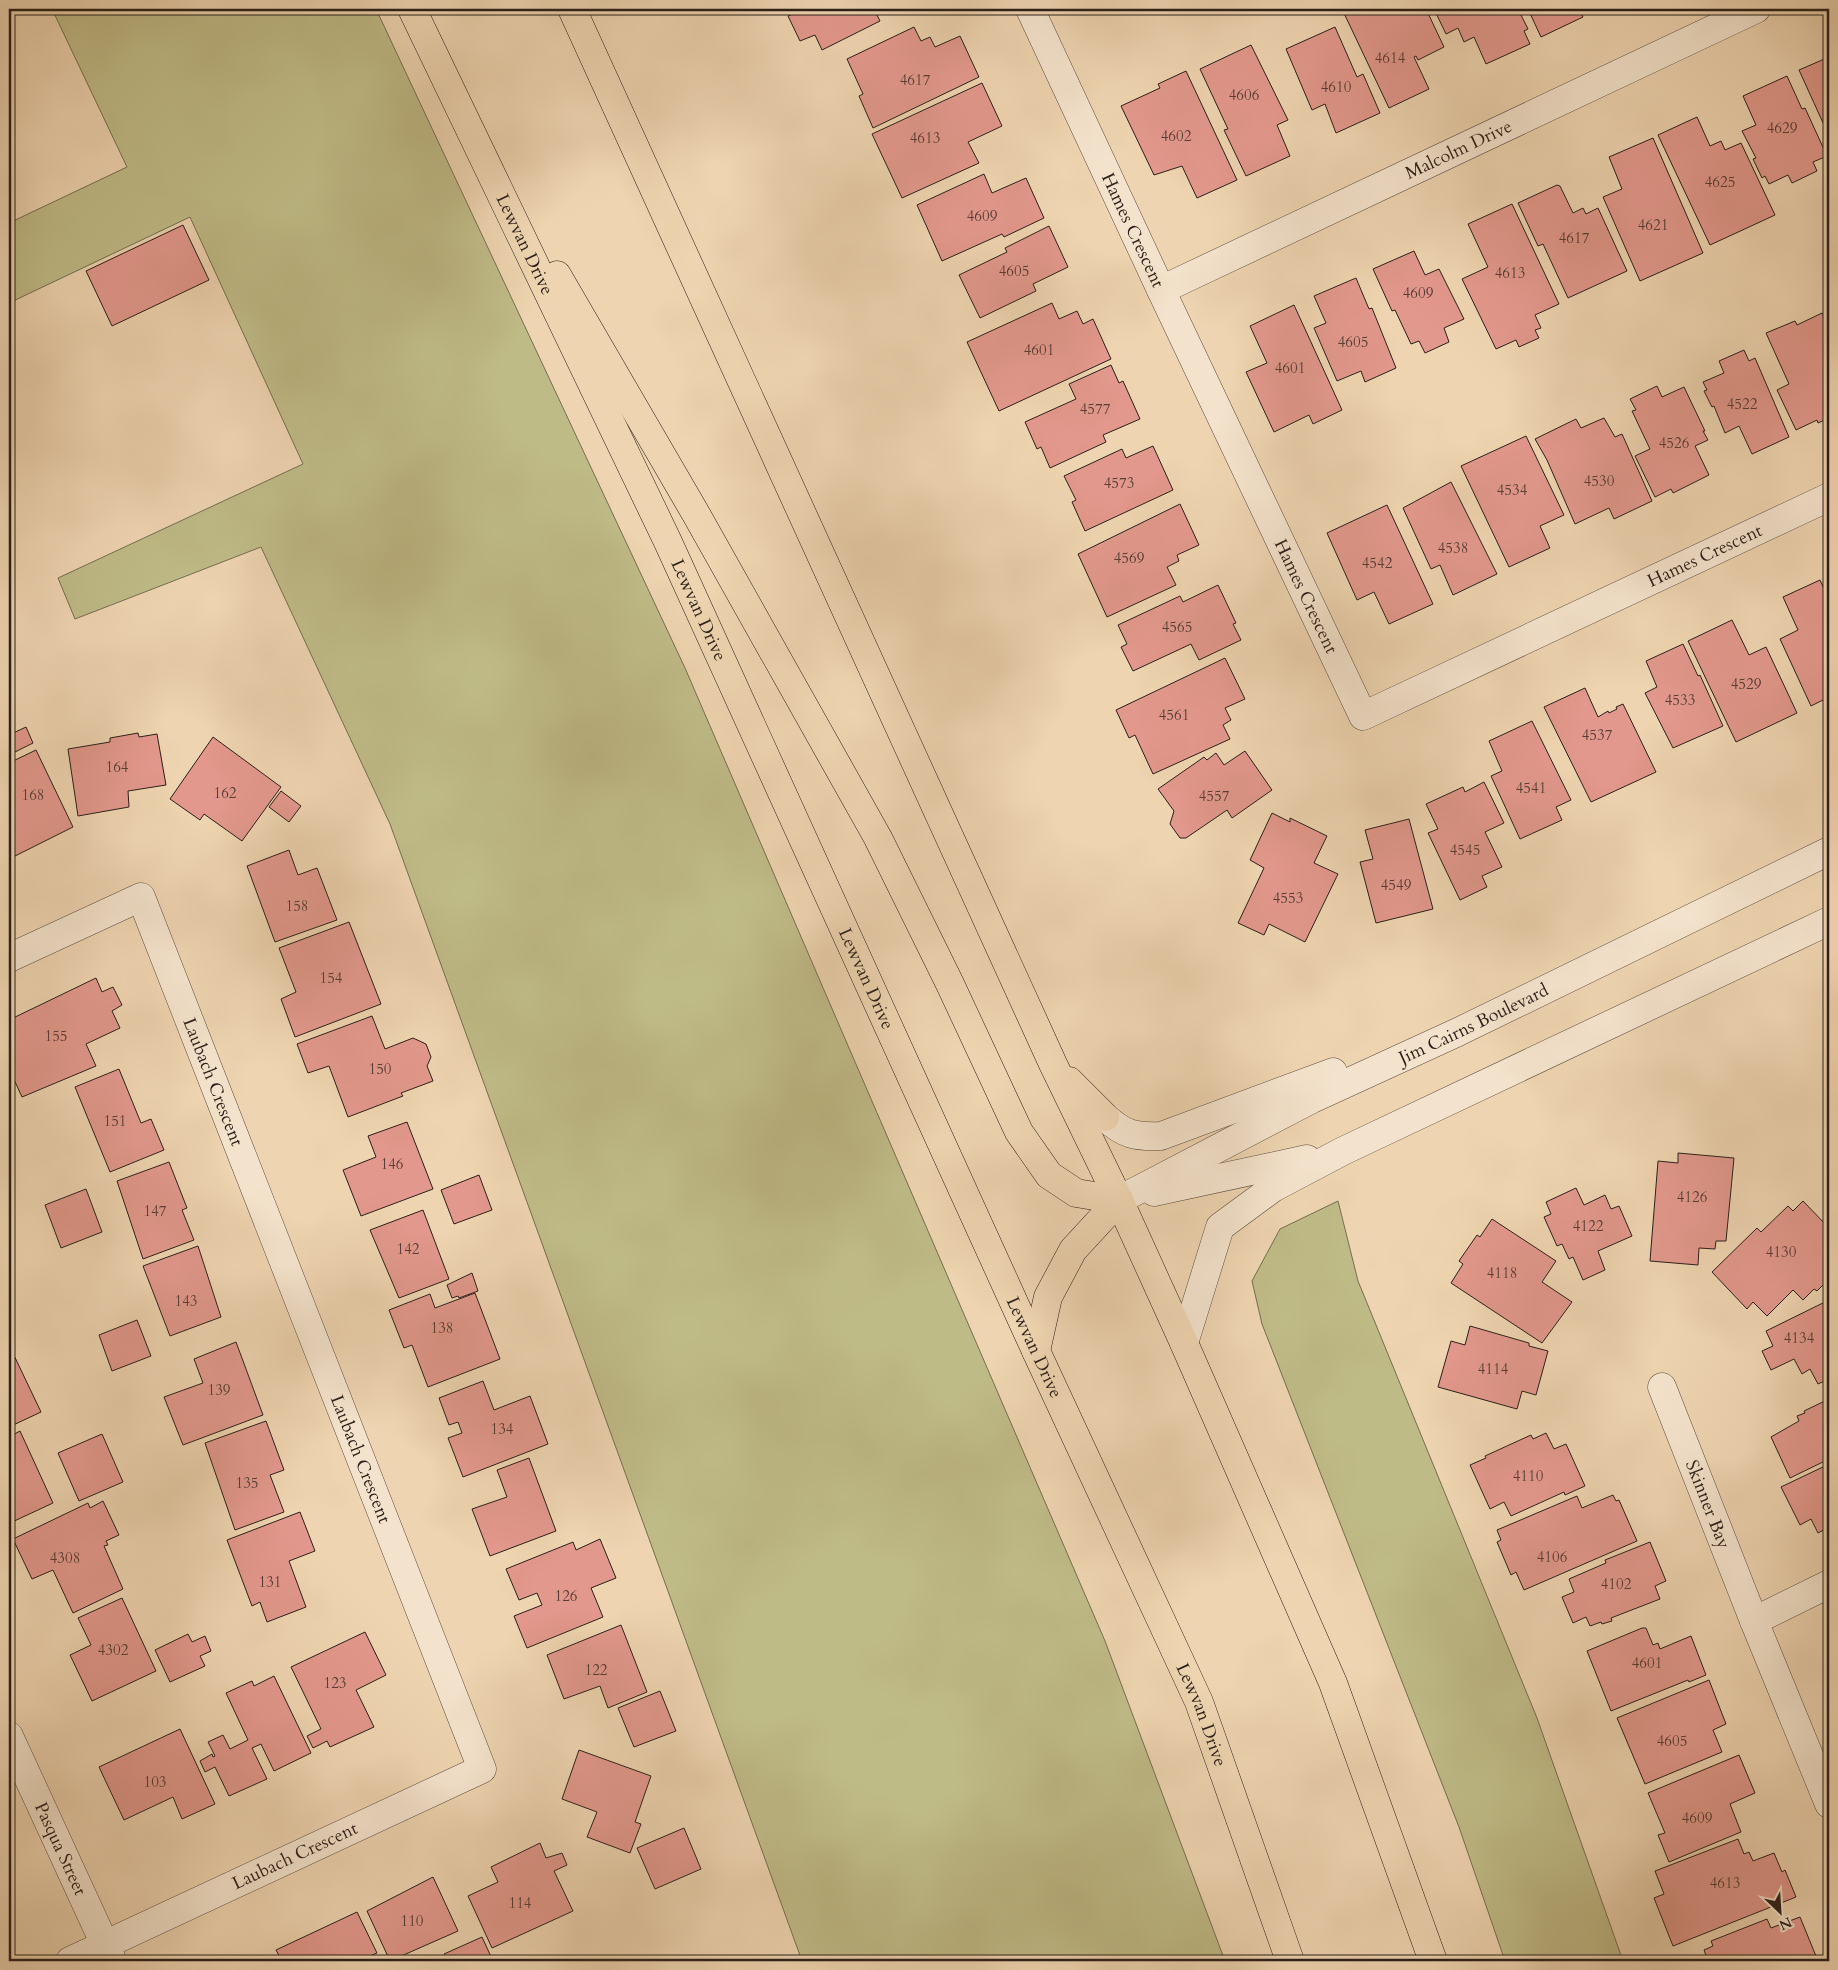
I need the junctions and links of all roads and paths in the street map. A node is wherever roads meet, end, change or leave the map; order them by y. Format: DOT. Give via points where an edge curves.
graph roads {
  1 [pos="412,9"];
  2 [pos="572,9"];
  3 [pos="1030,9"];
  4 [pos="1756,9"];
  5 [pos="447,86"];
  6 [pos="1161,290"];
  7 [pos="1829,497"];
  8 [pos="1829,851"];
  9 [pos="1829,921"];
  10 [pos="9,958"];
  11 [pos="1458,1032"];
  12 [pos="1053,1064"];
  13 [pos="1105,1117"];
  14 [pos="1343,1151"];
  15 [pos="1119,1200"];
  16 [pos="1184,1343"];
  17 [pos="1036,1350"];
  18 [pos="1662,1387"];
  19 [pos="1829,1584"];
  20 [pos="1754,1621"];
  21 [pos="9,1736"];
  22 [pos="1829,1804"];
  23 [pos="109,1953"];
  24 [pos="70,1961"];
  25 [pos="1290,1961"];
  26 [pos="1433,1961"];
  1 -- 5 [label="main road, Lewvan Drive"];
  2 -- 12 [label="main road"];
  3 -- 6 [label="street, Hames Crescent"];
  4 -- 6 [label="street, Malcolm Drive"];
  5 -- 15 [label="main road" via="696,514 878,838 1020,1132 1048,1175 1076,1193"];
  5 -- 17 [label="main road, Lewvan Drive" via="668,542"];
  6 -- 7 [label="street, Hames Crescent" via="1364,716"];
  8 -- 11 [label="street, Jim Cairns Boulevard"];
  9 -- 14 [label="street"];
  10 -- 23 [label="street, Laubach Crescent" via="141,896 482,1769"];
  11 -- 13 [label="street" via="1310,1080 1161,1136 1139,1136 1119,1130"];
  11 -- 15 [label="street, Jim Cairns Boulevard" via="1312,1099"];
  12 -- 13 [label="main road"];
  12 -- 15 [label="main road"];
  14 -- 15 [label="street"];
  14 -- 16 [label="street" via="1273,1188 1220,1227"];
  15 -- 16 [label="main road"];
  15 -- 17 [label="main road" via="1073,1250 1048,1297"];
  16 -- 26 [label="main road" via="1332,1683"];
  17 -- 25 [label="main road, Lewvan Drive" via="1199,1702"];
  18 -- 20 [label="street, Skinner Bay"];
  19 -- 20 [label="street"];
  20 -- 22 [label="street, Skinner Bay"];
  21 -- 23 [label="street, Pasqua Street"];
  23 -- 24 [label="street"];
}
